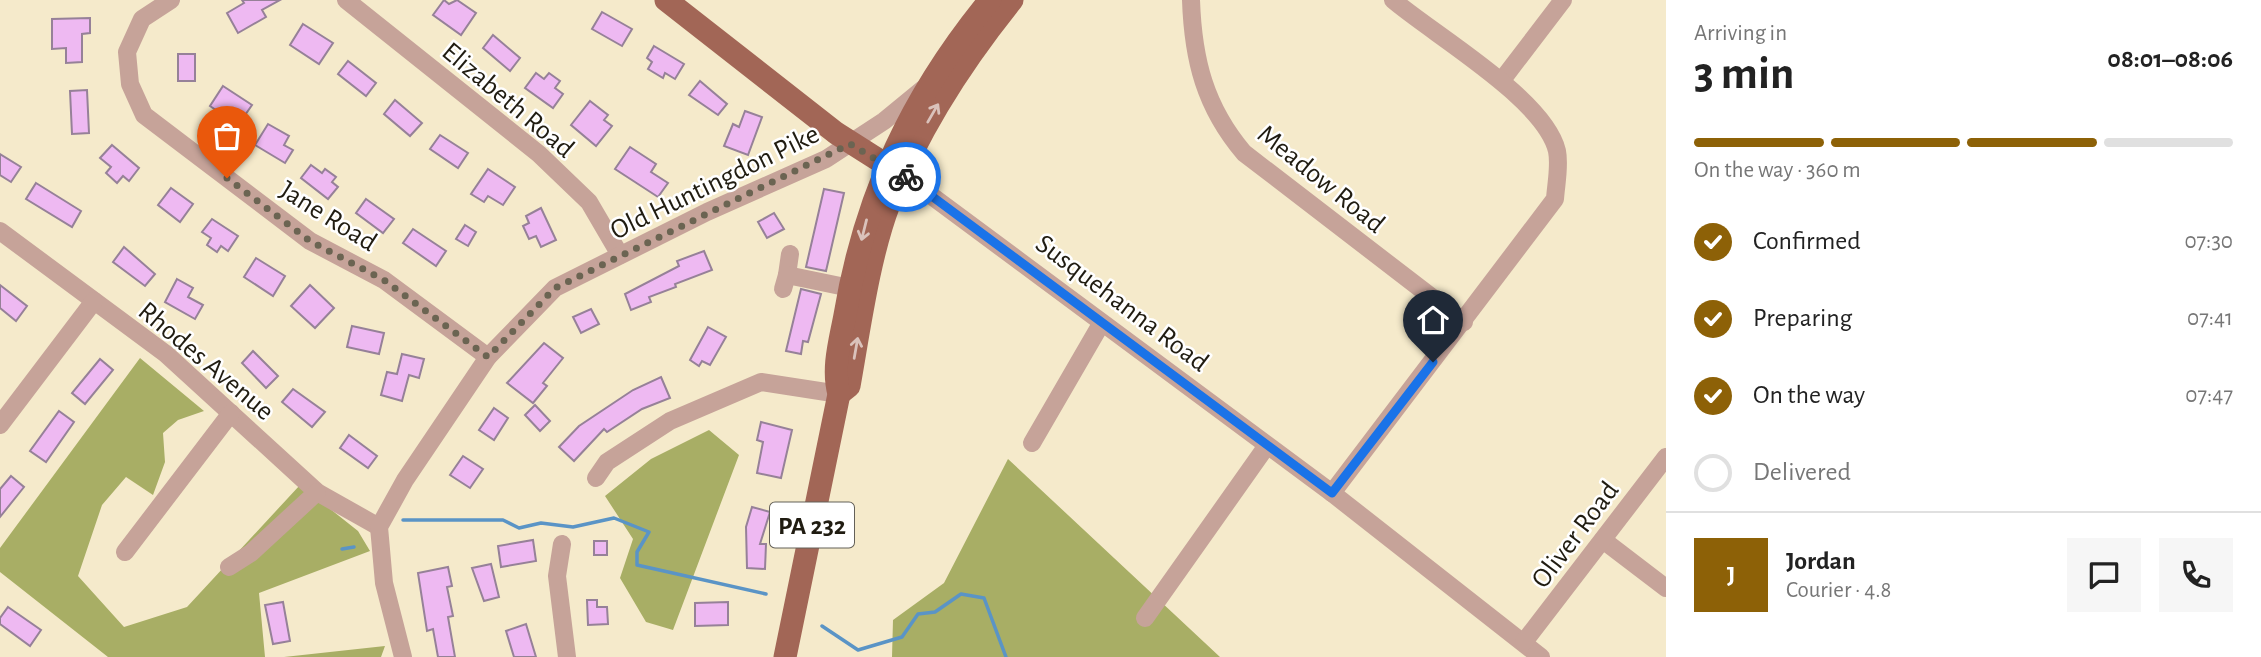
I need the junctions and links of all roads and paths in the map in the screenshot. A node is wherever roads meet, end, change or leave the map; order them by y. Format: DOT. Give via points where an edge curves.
graph roads {
  1 [pos="171,0"];
  2 [pos="346,0"];
  3 [pos="666,0"];
  4 [pos="990,0"];
  5 [pos="1012,0"];
  6 [pos="1191,0"];
  7 [pos="1393,0"];
  8 [pos="1563,0"];
  9 [pos="1502,80"];
  10 [pos="932,82"];
  11 [pos="850,144"];
  12 [pos="894,170"];
  13 [pos="0,231"];
  14 [pos="790,254"];
  15 [pos="620,255"];
  16 [pos="850,288"];
  17 [pos="94,301"];
  18 [pos="1464,322"];
  19 [pos="1101,324"];
  20 [pos="488,357"];
  21 [pos="839,394"];
  22 [pos="231,413"];
  23 [pos="0,425"];
  24 [pos="1032,443"];
  25 [pos="1266,447"];
  26 [pos="1666,457"];
  27 [pos="596,478"];
  28 [pos="317,492"];
  29 [pos="1332,493"];
  30 [pos="379,527"];
  31 [pos="1603,540"];
  32 [pos="562,544"];
  33 [pos="125,552"];
  34 [pos="229,567"];
  35 [pos="1666,588"];
  36 [pos="1145,618"];
  37 [pos="1524,642"];
  38 [pos="403,657"];
  39 [pos="567,657"];
  40 [pos="785,657"];
  41 [pos="1541,657"];
  1 -- 20 [label="street, Jane Road" via="142,19 127,52 130,84 144,115 310,241 384,280"];
  2 -- 15 [label="street, Elizabeth Road" via="540,154 589,202"];
  3 -- 11 [label="main road, Susquehanna Road"];
  4 -- 10 [label="main road, PA 232"];
  12 -- 5 [label="main road, PA 232, one-way"];
  6 -- 18 [label="street, Meadow Road" via="1206,94 1222,127 1244,153"];
  7 -- 9 [label="street"];
  8 -- 9 [label="street"];
  9 -- 18 [label="street" via="1539,120 1557,150 1555,199"];
  10 -- 11 [label="street, Old Huntingdon Pike"];
  10 -- 12 [label="main road, PA 232"];
  11 -- 12 [label="main road, Susquehanna Road"];
  11 -- 15 [label="street, Old Huntingdon Pike"];
  12 -- 16 [label="main road, PA 232, one-way" via="870,205"];
  12 -- 19 [label="street, Susquehanna Road"];
  21 -- 12 [label="main road, PA 232, one-way" via="849,386"];
  13 -- 17 [label="street, Rhodes Avenue"];
  14 -- 16 [label="street" via="785,282"];
  15 -- 20 [label="street, Old Huntingdon Pike" via="555,288"];
  16 -- 21 [label="main road, PA 232" via="834,376"];
  17 -- 22 [label="street, Rhodes Avenue" via="166,354"];
  17 -- 23 [label="street"];
  18 -- 29 [label="street"];
  19 -- 24 [label="street"];
  19 -- 25 [label="street, Susquehanna Road"];
  20 -- 30 [label="street, Old Huntingdon Pike"];
  21 -- 27 [label="street" via="761,382 670,421 607,462"];
  21 -- 40 [label="main road, PA 232"];
  22 -- 28 [label="street, Rhodes Avenue"];
  22 -- 33 [label="street"];
  25 -- 29 [label="street, Susquehanna Road"];
  25 -- 36 [label="street"];
  26 -- 31 [label="street, Oliver Road"];
  28 -- 30 [label="street, Rhodes Avenue"];
  28 -- 34 [label="street" via="251,553"];
  29 -- 37 [label="street, Susquehanna Road"];
  30 -- 38 [label="street" via="384,583"];
  31 -- 35 [label="street"];
  31 -- 37 [label="street, Oliver Road"];
  32 -- 39 [label="street" via="557,576"];
  37 -- 41 [label="street, Susquehanna Road"];
}
